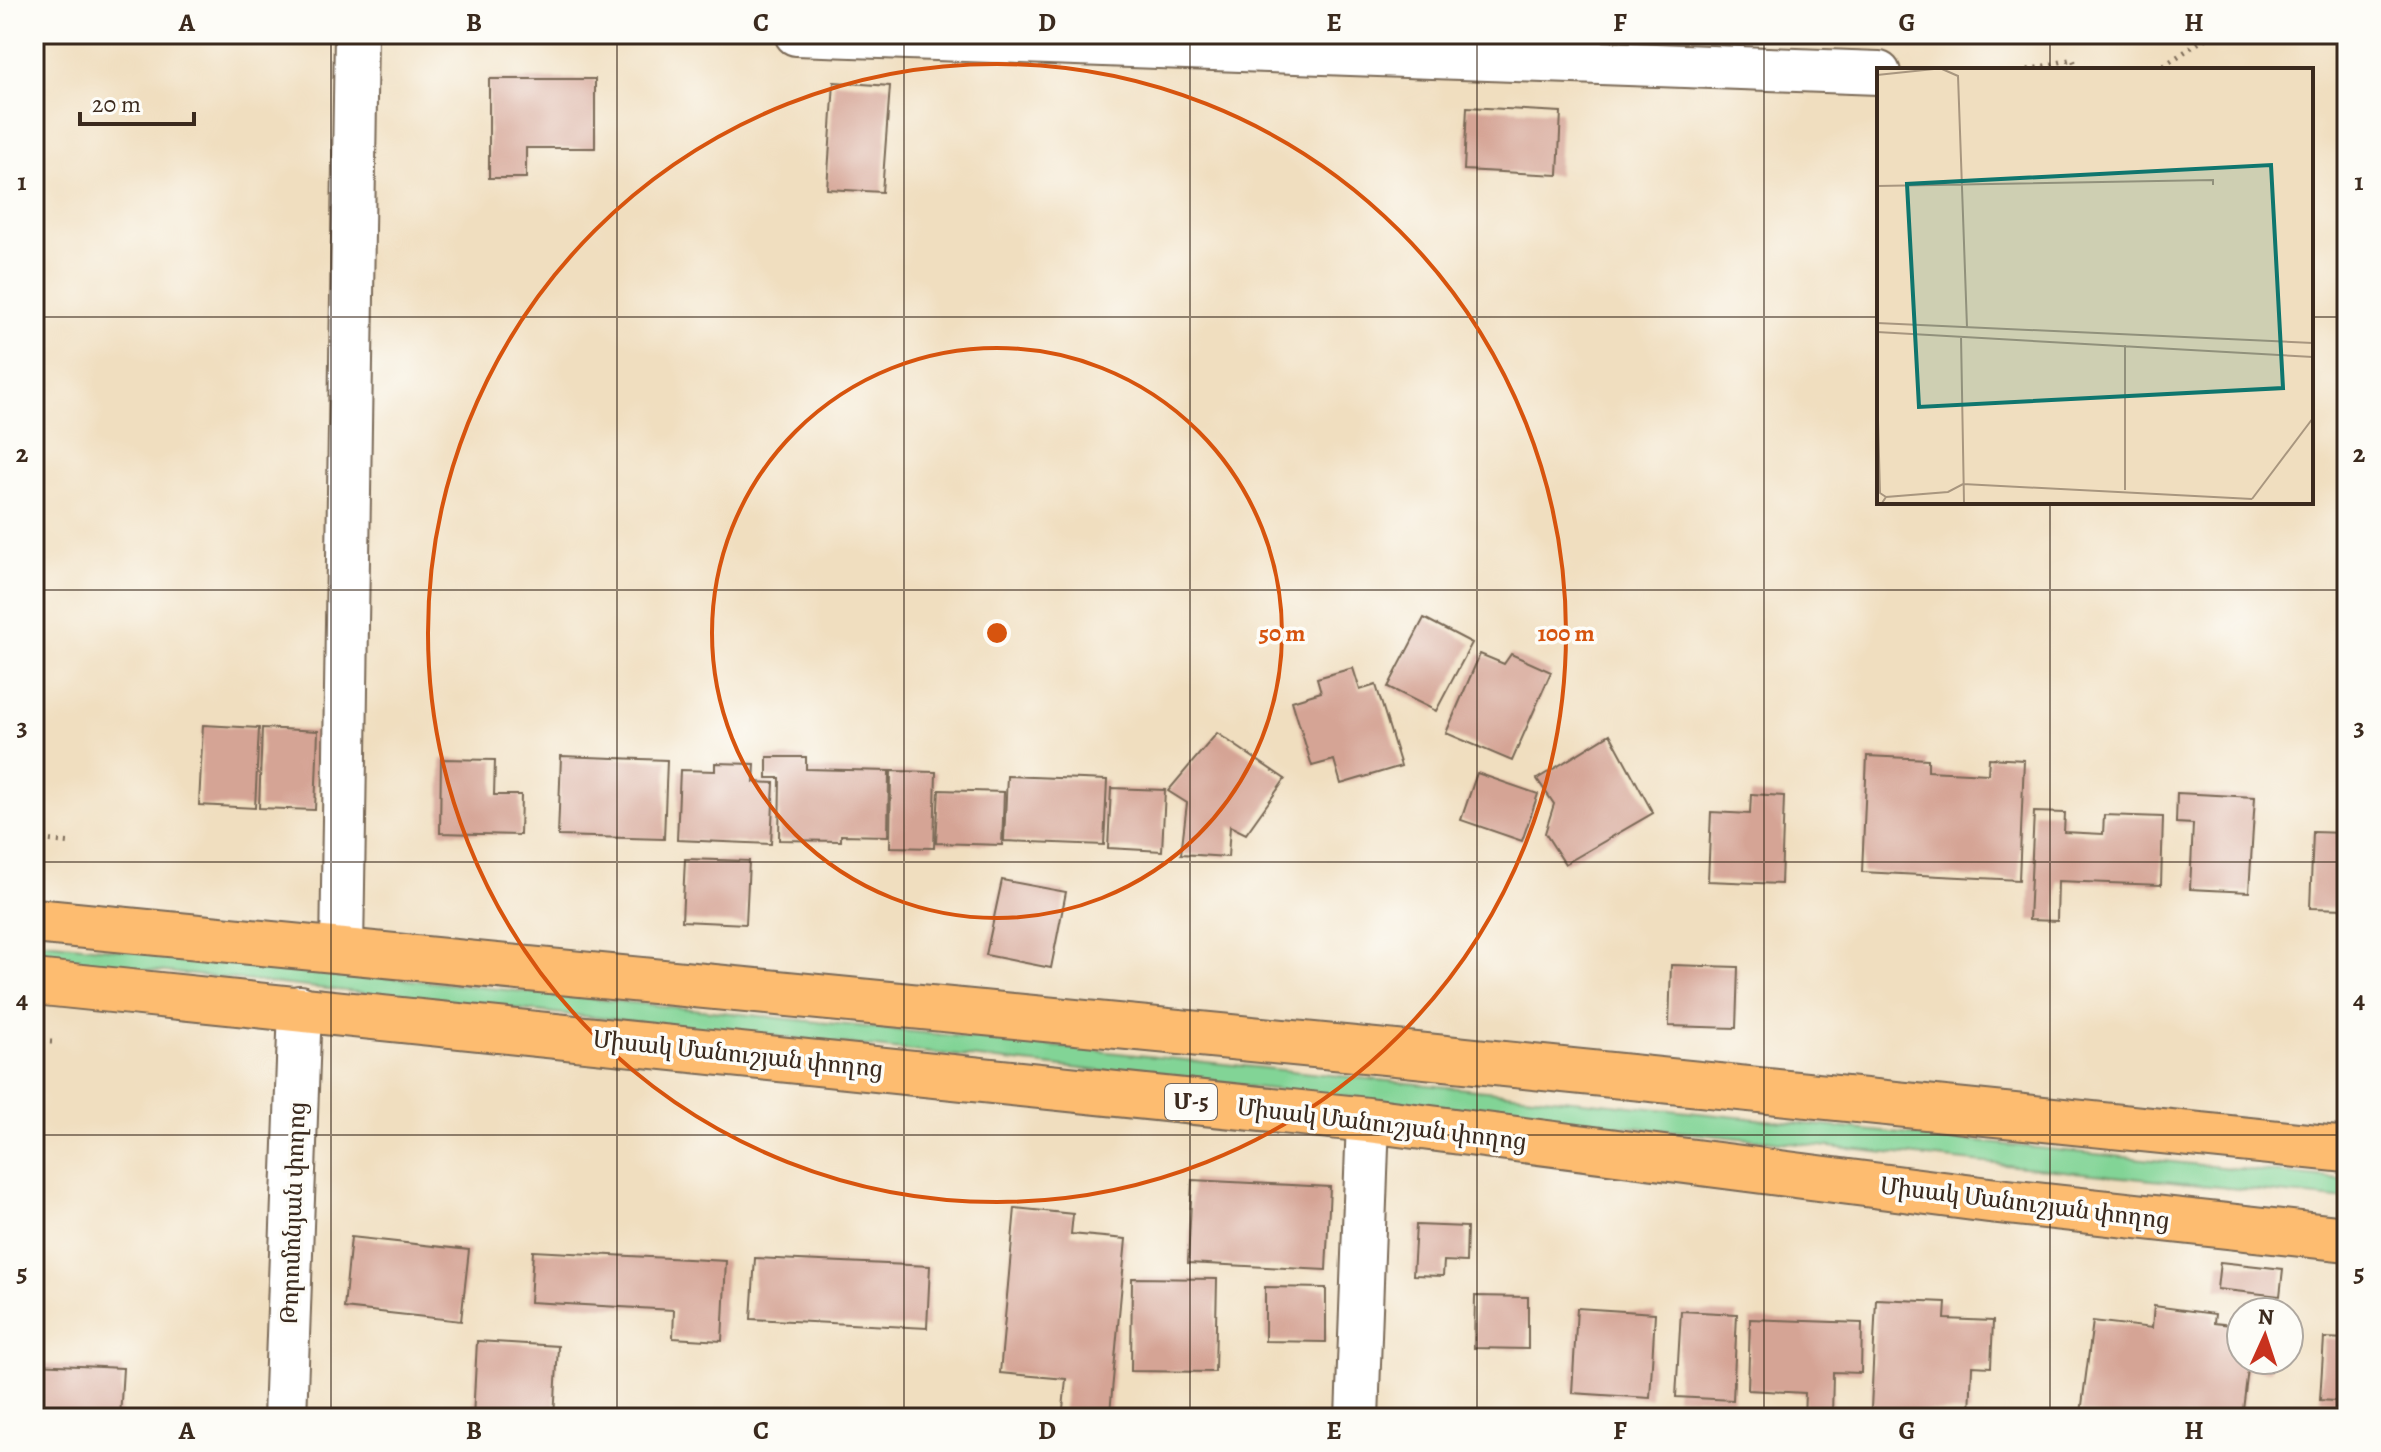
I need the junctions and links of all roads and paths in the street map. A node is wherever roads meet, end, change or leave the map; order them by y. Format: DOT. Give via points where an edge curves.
graph roads {
  1 [pos="356,34"];
  2 [pos="796,34"];
  3 [pos="2212,34"];
  4 [pos="2036,68"];
  5 [pos="2076,68"];
  6 [pos="2160,68"];
  7 [pos="1877,73"];
  8 [pos="34,839"];
  9 [pos="73,843"];
  10 [pos="34,921"];
  11 [pos="342,951"];
  12 [pos="34,982"];
  13 [pos="300,1007"];
  14 [pos="34,1041"];
  15 [pos="52,1042"];
  16 [pos="1368,1120"];
  17 [pos="2347,1150"];
  18 [pos="2347,1239"];
  19 [pos="285,1418"];
  20 [pos="1357,1418"];
  1 -- 11 [label="street"];
  2 -- 7 [label="street"];
  3 -- 6 [label="path"];
  4 -- 5 [label="path" via="2073,59"];
  8 -- 9 [label="path"];
  10 -- 11 [label="highway"];
  11 -- 17 [label="highway"];
  12 -- 13 [label="highway, Միսակ Մանուշյան փողոց / Մ-5"];
  13 -- 16 [label="highway, Միսակ Մանուշյան փողոց / Մ-5"];
  13 -- 19 [label="street, Թորոմոնյան փողոց"];
  14 -- 15 [label="path"];
  16 -- 18 [label="highway, Միսակ Մանուշյան փողոց / Մ-5" via="1973,1198"];
  16 -- 20 [label="street"];
}
